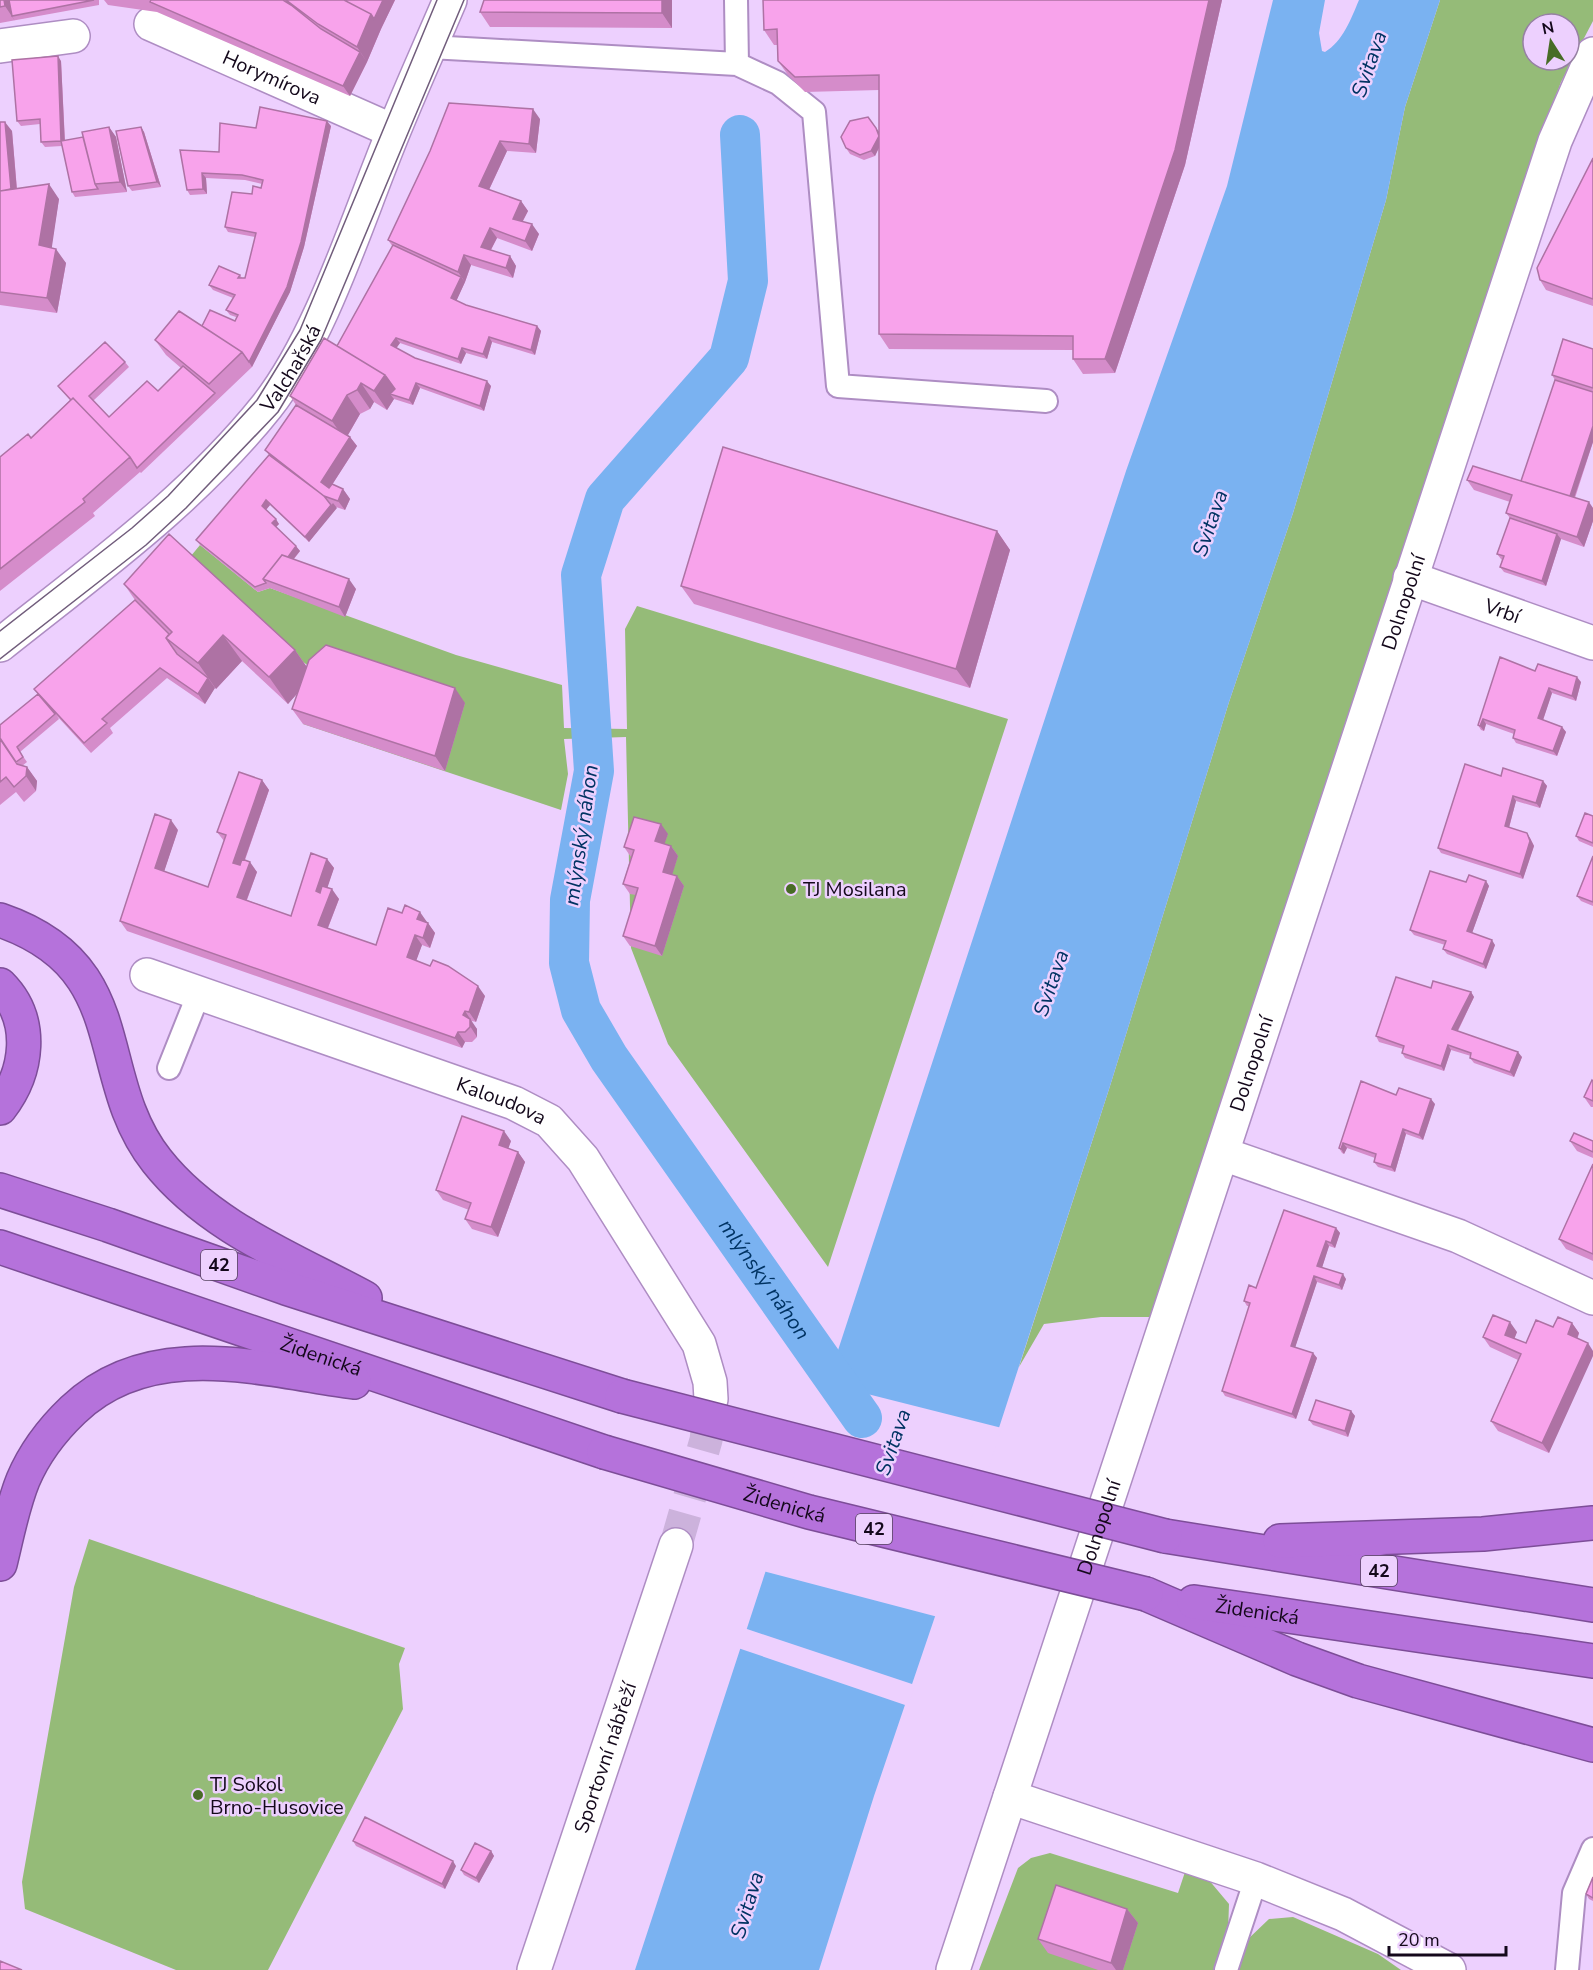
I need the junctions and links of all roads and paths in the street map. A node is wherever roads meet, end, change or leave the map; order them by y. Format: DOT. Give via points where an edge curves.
graph roads {
  1 [pos="450,0"];
  2 [pos="736,0"];
  3 [pos="151,24"];
  4 [pos="73,36"];
  5 [pos="0,46"];
  6 [pos="430,47"];
  7 [pos="1593,54"];
  8 [pos="737,64"];
  9 [pos="393,131"];
  10 [pos="1046,401"];
  11 [pos="1410,578"];
  12 [pos="1593,643"];
  13 [pos="0,645"];
  14 [pos="0,920"];
  15 [pos="147,975"];
  16 [pos="0,985"];
  17 [pos="199,993"];
  18 [pos="169,1068"];
  19 [pos="0,1108"];
  20 [pos="1223,1154"];
  21 [pos="0,1190"];
  22 [pos="0,1247"];
  23 [pos="1593,1298"];
  24 [pos="439,1338"];
  25 [pos="434,1393"];
  26 [pos="711,1399"];
  27 [pos="1593,1523"];
  28 [pos="1165,1536"];
  29 [pos="676,1545"];
  30 [pos="0,1564"];
  31 [pos="1146,1594"];
  32 [pos="1593,1605"];
  33 [pos="1593,1660"];
  34 [pos="1593,1744"];
  35 [pos="1010,1797"];
  36 [pos="1593,1849"];
  37 [pos="1256,1879"];
  38 [pos="534,1970"];
  39 [pos="953,1970"];
  40 [pos="1226,1970"];
  41 [pos="1449,1970"];
  42 [pos="1567,1970"];
  1 -- 6 [label="street, Valchařská"];
  2 -- 8 [label="lane"];
  3 -- 9 [label="street, Horymírova"];
  4 -- 5 [label="street"];
  6 -- 8 [label="lane"];
  6 -- 9 [label="street, Valchařská"];
  7 -- 11 [label="street, Dolnopolní" via="1555,141"];
  8 -- 10 [label="lane" via="778,83 814,112 838,386"];
  9 -- 13 [label="street, Valchařská" via="311,335 268,405 146,530"];
  11 -- 12 [label="street, Vrbí"];
  11 -- 20 [label="street, Dolnopolní"];
  14 -- 24 [label="highway" via="44,941 82,979 106,1026 128,1108 155,1159 177,1185 202,1208 231,1226"];
  15 -- 17 [label="street, Kaloudova"];
  16 -- 19 [label="highway" via="18,1012 24,1033 20,1075"];
  17 -- 18 [label="lane"];
  17 -- 26 [label="street, Kaloudova" via="514,1103 549,1121 583,1159 699,1344"];
  20 -- 23 [label="street" via="1458,1236"];
  20 -- 35 [label="street, Dolnopolní"];
  21 -- 24 [label="highway, 42"];
  22 -- 25 [label="highway, Židenická"];
  24 -- 28 [label="highway, 42, bridge" via="622,1396"];
  25 -- 30 [label="highway" via="236,1365 163,1365 130,1373 83,1400 47,1439 21,1487"];
  25 -- 31 [label="highway, Židenická / 42, bridge" via="604,1452 819,1515"];
  27 -- 28 [label="highway, 42" via="1379,1539 1281,1541"];
  28 -- 32 [label="highway, 42"];
  29 -- 38 [label="street, Sportovní nábřeží"];
  31 -- 33 [label="highway, Židenická / 42"];
  31 -- 34 [label="highway, 42" via="1358,1681"];
  35 -- 37 [label="street"];
  35 -- 39 [label="street, Dolnopolní"];
  36 -- 42 [label="lane" via="1574,1893"];
  37 -- 40 [label="lane"];
  37 -- 41 [label="street" via="1343,1914"];
}
